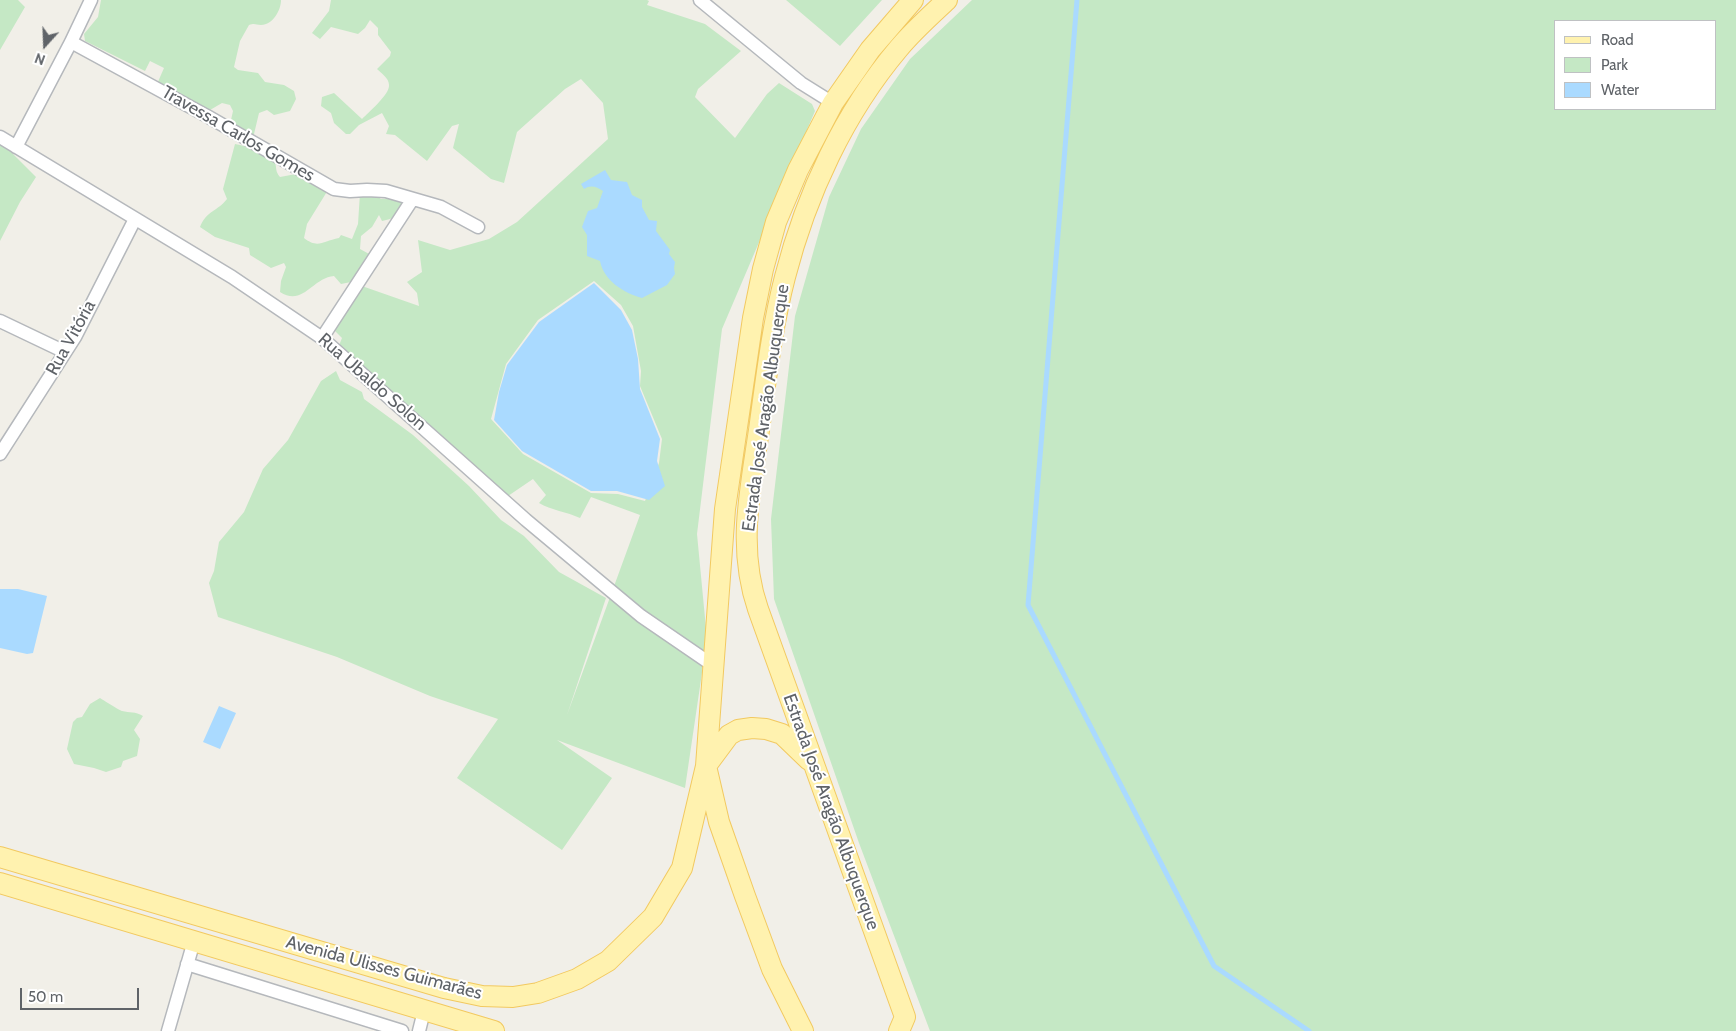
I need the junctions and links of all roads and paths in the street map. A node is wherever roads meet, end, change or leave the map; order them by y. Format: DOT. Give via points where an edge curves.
graph roads {
  1 [pos="91,0"];
  2 [pos="700,0"];
  3 [pos="913,0"];
  4 [pos="946,0"];
  5 [pos="72,42"];
  6 [pos="833,103"];
  7 [pos="0,138"];
  8 [pos="16,147"];
  9 [pos="412,200"];
  10 [pos="135,219"];
  11 [pos="478,227"];
  12 [pos="0,321"];
  13 [pos="322,338"];
  14 [pos="65,352"];
  15 [pos="0,454"];
  16 [pos="714,666"];
  17 [pos="813,763"];
  18 [pos="706,766"];
  19 [pos="0,857"];
  20 [pos="0,883"];
  21 [pos="194,941"];
  22 [pos="339,956"];
  23 [pos="187,964"];
  24 [pos="331,982"];
  25 [pos="424,1011"];
  26 [pos="445,1024"];
  27 [pos="902,1024"];
  28 [pos="380,1028"];
  29 [pos="168,1031"];
  30 [pos="402,1031"];
  31 [pos="419,1031"];
  32 [pos="494,1031"];
  33 [pos="802,1031"];
  1 -- 5 [label="street"];
  2 -- 6 [label="street" via="800,83"];
  3 -- 6 [label="main road, Estrada José Aragão Albuquerque" via="870,50"];
  4 -- 17 [label="main road, Estrada José Aragão Albuquerque" via="898,49 873,83 851,115 823,170 796,239 770,355 751,487 746,545 748,571 750,588"];
  5 -- 8 [label="street"];
  5 -- 9 [label="street, Travessa Carlos Gomes" via="334,189 386,191"];
  6 -- 16 [label="main road, Estrada José Aragão Albuquerque" via="783,204 763,269 743,378 725,509"];
  7 -- 8 [label="street, Rua Ubaldo Solon"];
  8 -- 10 [label="street, Rua Ubaldo Solon"];
  9 -- 11 [label="street, Travessa Carlos Gomes" via="441,208"];
  9 -- 13 [label="street"];
  10 -- 13 [label="street, Rua Ubaldo Solon" via="232,277"];
  10 -- 14 [label="street, Rua Vitória"];
  12 -- 14 [label="street"];
  13 -- 16 [label="street, Rua Ubaldo Solon" via="526,520 641,616"];
  14 -- 15 [label="street, Rua Vitória"];
  16 -- 18 [label="main road, Estrada José Aragão Albuquerque"];
  17 -- 18 [label="main road" via="782,734 752,728 729,735"];
  17 -- 27 [label="main road, Estrada José Aragão Albuquerque"];
  18 -- 22 [label="main road, Avenida Ulisses Guimarães" via="682,868 668,893 640,931 608,961 577,979 538,993 513,997 482,996 444,988"];
  18 -- 33 [label="main road, Estrada José Aragão Albuquerque" via="719,822 745,896 772,969"];
  19 -- 22 [label="main road, Avenida Ulisses Guimarães"];
  20 -- 21 [label="main road, Avenida Ulisses Guimarães"];
  21 -- 23 [label="street"];
  21 -- 24 [label="main road, Avenida Ulisses Guimarães"];
  22 -- 24 [label="main road"];
  23 -- 28 [label="street"];
  23 -- 29 [label="street"];
  24 -- 25 [label="main road, Avenida Ulisses Guimarães"];
  25 -- 26 [label="main road, Avenida Ulisses Guimarães"];
  25 -- 31 [label="street"];
  26 -- 32 [label="main road, Avenida Ulisses Guimarães"];
  28 -- 30 [label="street"];
}
